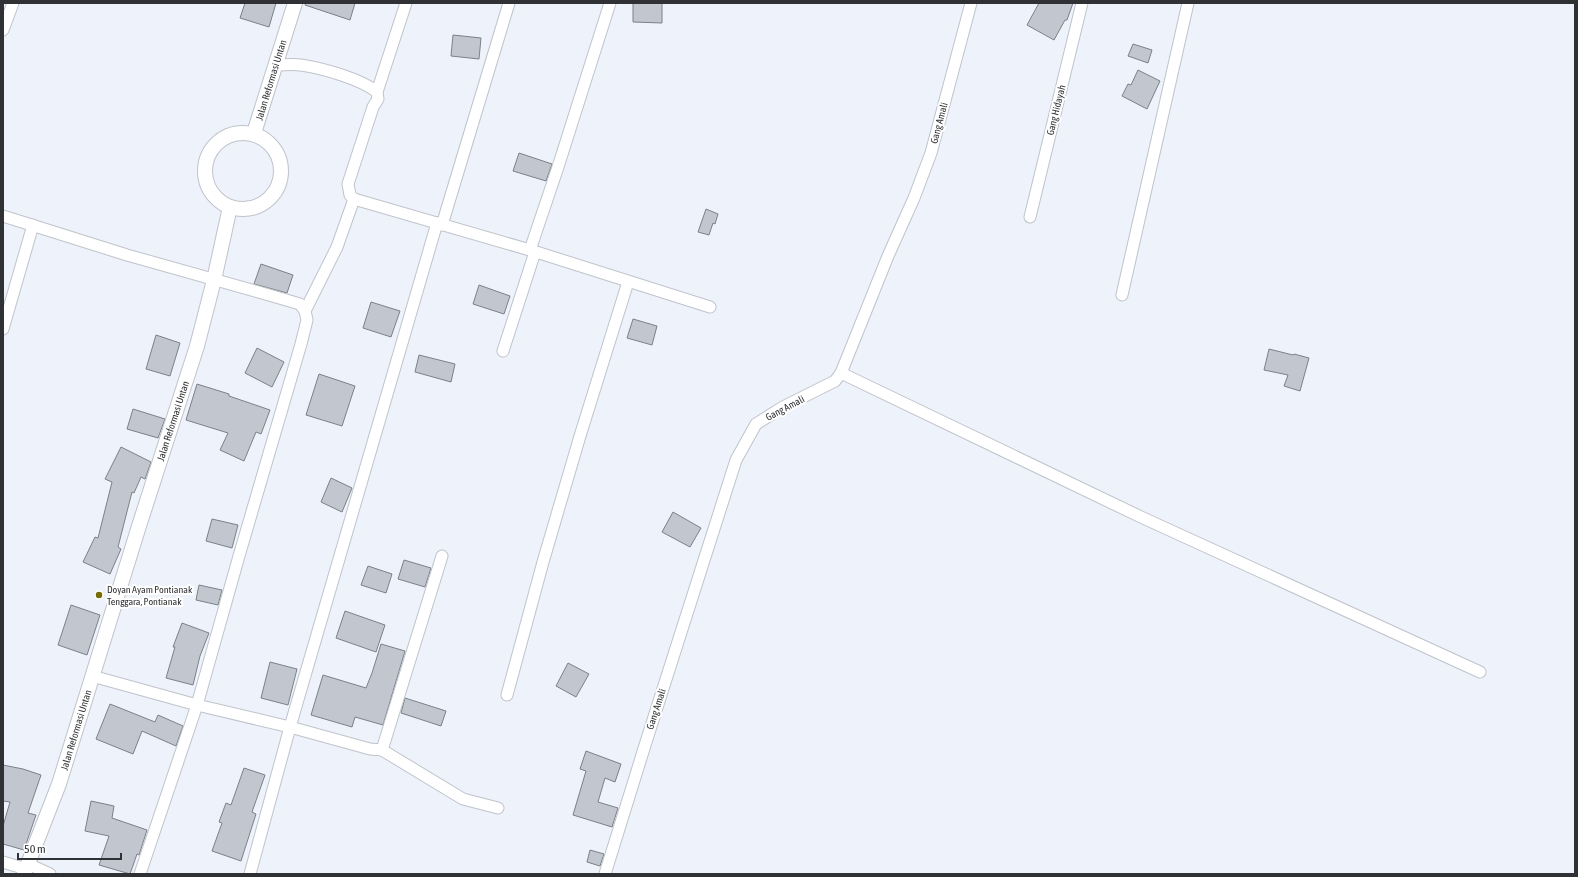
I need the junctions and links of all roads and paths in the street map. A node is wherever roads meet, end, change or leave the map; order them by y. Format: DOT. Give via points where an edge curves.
graph roads {
  1 [pos="14,3"];
  2 [pos="295,3"];
  3 [pos="406,3"];
  4 [pos="509,3"];
  5 [pos="610,3"];
  6 [pos="971,3"];
  7 [pos="1082,3"];
  8 [pos="1188,3"];
  9 [pos="3,30"];
  10 [pos="276,65"];
  11 [pos="377,92"];
  12 [pos="254,133"];
  13 [pos="354,198"];
  14 [pos="230,207"];
  15 [pos="3,216"];
  16 [pos="1030,217"];
  17 [pos="440,224"];
  18 [pos="33,225"];
  19 [pos="532,251"];
  20 [pos="214,280"];
  21 [pos="628,282"];
  22 [pos="1122,295"];
  23 [pos="710,308"];
  24 [pos="305,311"];
  25 [pos="3,329"];
  26 [pos="503,351"];
  27 [pos="841,373"];
  28 [pos="442,556"];
  29 [pos="1480,672"];
  30 [pos="92,676"];
  31 [pos="507,695"];
  32 [pos="197,705"];
  33 [pos="290,727"];
  34 [pos="382,750"];
  35 [pos="498,808"];
  36 [pos="3,862"];
  37 [pos="26,869"];
  38 [pos="50,874"];
  39 [pos="140,874"];
  40 [pos="250,874"];
  41 [pos="606,874"];
  1 -- 9 [label="street"];
  2 -- 10 [label="street, Jalan Reformasi Untan"];
  3 -- 11 [label="street"];
  4 -- 17 [label="street"];
  5 -- 19 [label="street"];
  6 -- 27 [label="street, Gang Amali" via="931,153"];
  7 -- 16 [label="street, Gang Hidayah"];
  8 -- 22 [label="street"];
  10 -- 11 [label="street" via="300,65 325,71 369,85"];
  10 -- 12 [label="street, Jalan Reformasi Untan"];
  11 -- 13 [label="street" via="378,99 373,107 348,184 350,195"];
  12 -- 14 [label="street, Jalan Reformasi Untan" via="240,132 225,136 214,145 207,158 205,173 208,187 217,199"];
  12 -- 14 [label="street" via="268,141 278,153 282,168 280,183 272,197 260,206 245,210"];
  13 -- 17 [label="street"];
  13 -- 24 [label="street" via="337,247"];
  14 -- 20 [label="street, Jalan Reformasi Untan"];
  15 -- 18 [label="street"];
  17 -- 19 [label="street"];
  17 -- 33 [label="street"];
  18 -- 20 [label="street"];
  18 -- 25 [label="street"];
  19 -- 21 [label="street"];
  19 -- 26 [label="street"];
  20 -- 24 [label="street" via="300,304"];
  20 -- 30 [label="street, Jalan Reformasi Untan" via="197,346"];
  21 -- 23 [label="street"];
  21 -- 31 [label="street" via="543,562"];
  24 -- 32 [label="street" via="307,320 302,344"];
  27 -- 29 [label="street" via="1141,517"];
  27 -- 41 [label="street, Gang Amali" via="835,381 783,407 756,424 736,460"];
  28 -- 34 [label="street"];
  30 -- 32 [label="street"];
  30 -- 37 [label="street, Jalan Reformasi Untan" via="59,784"];
  32 -- 33 [label="street"];
  32 -- 39 [label="street"];
  33 -- 34 [label="street"];
  33 -- 40 [label="street"];
  34 -- 35 [label="street" via="463,799"];
  36 -- 37 [label="street"];
  37 -- 38 [label="street"];
}
